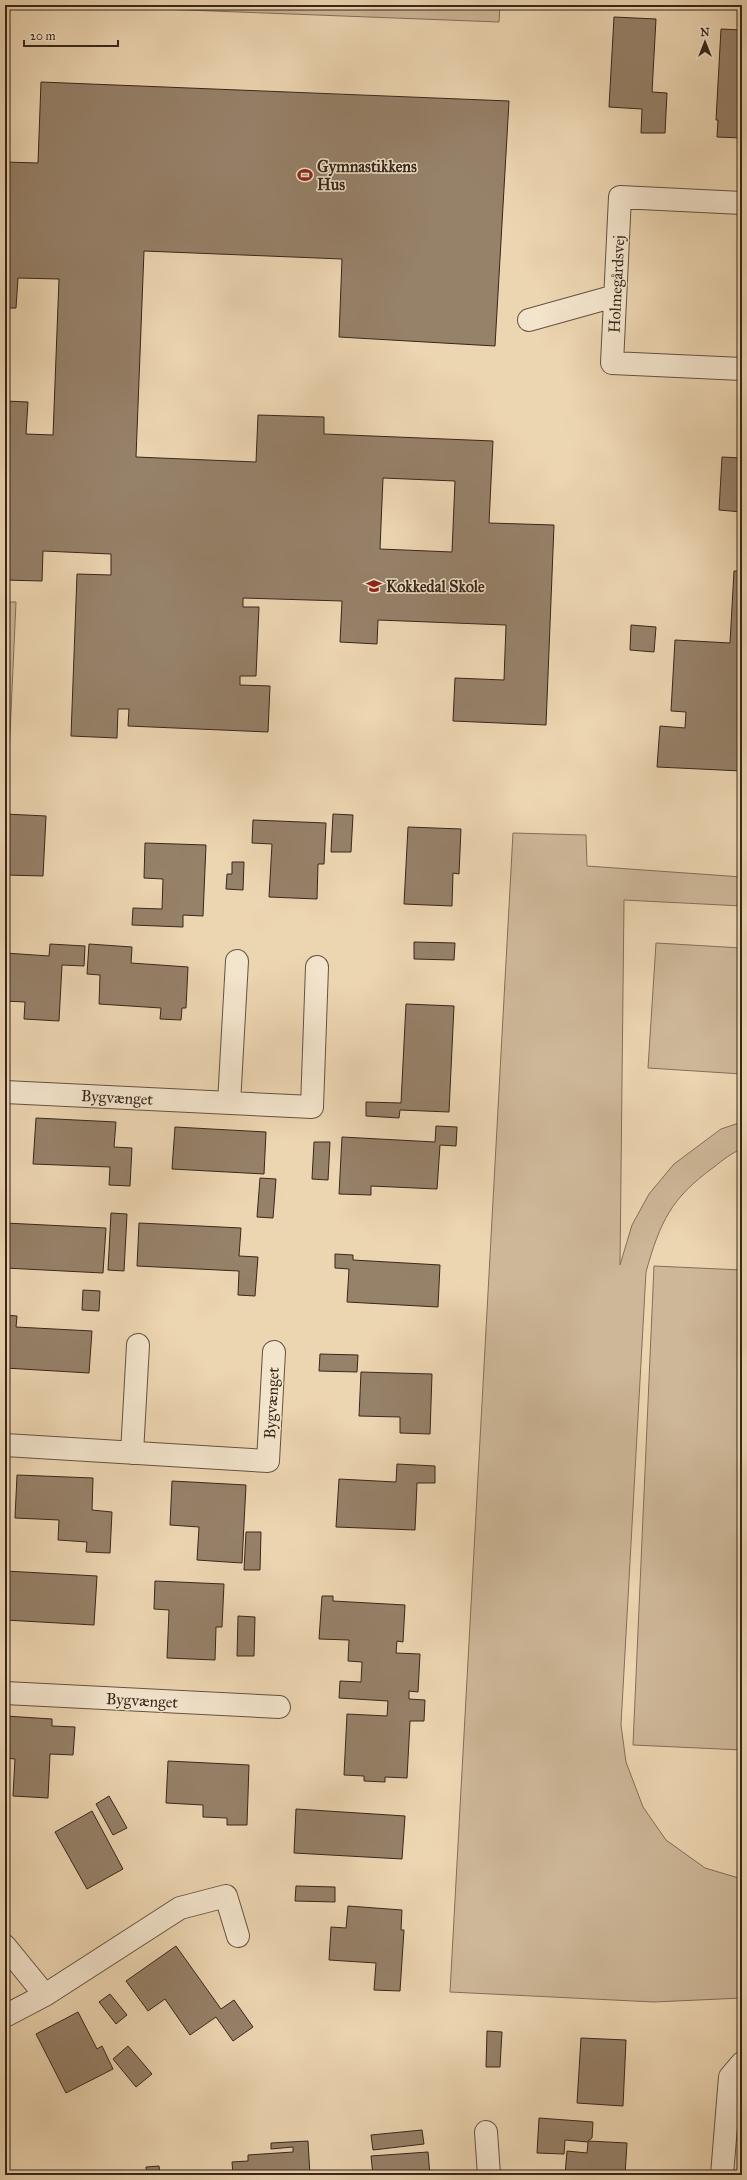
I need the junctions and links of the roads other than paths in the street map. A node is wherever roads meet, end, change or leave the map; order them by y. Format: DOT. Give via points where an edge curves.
graph roads {
  1 [pos="742,203"];
  2 [pos="615,296"];
  3 [pos="529,320"];
  4 [pos="742,369"];
  5 [pos="236,961"];
  6 [pos="316,967"];
  7 [pos="5,1092"];
  8 [pos="229,1103"];
  9 [pos="138,1345"];
  10 [pos="274,1352"];
  11 [pos="5,1446"];
  12 [pos="132,1453"];
  13 [pos="5,1693"];
  14 [pos="279,1707"];
  15 [pos="238,1936"];
  16 [pos="5,1946"];
  17 [pos="45,1995"];
  18 [pos="5,2016"];
  19 [pos="742,2063"];
  20 [pos="486,2132"];
  21 [pos="489,2175"];
  22 [pos="722,2175"];
  1 -- 2 [label="street, Holmegårdsvej" via="620,197"];
  2 -- 3 [label="street"];
  2 -- 4 [label="street, Holmegårdsvej" via="612,363"];
  5 -- 8 [label="street"];
  6 -- 8 [label="street, Bygvænget" via="312,1107"];
  7 -- 8 [label="street, Bygvænget"];
  9 -- 12 [label="street"];
  10 -- 12 [label="street, Bygvænget" via="268,1461"];
  11 -- 12 [label="street, Bygvænget"];
  13 -- 14 [label="street, Bygvænget"];
  15 -- 17 [label="street" via="226,1896 180,1908"];
  16 -- 17 [label="street"];
  17 -- 18 [label="street"];
  19 -- 22 [label="street" via="730,2077"];
  20 -- 21 [label="street"];
}
